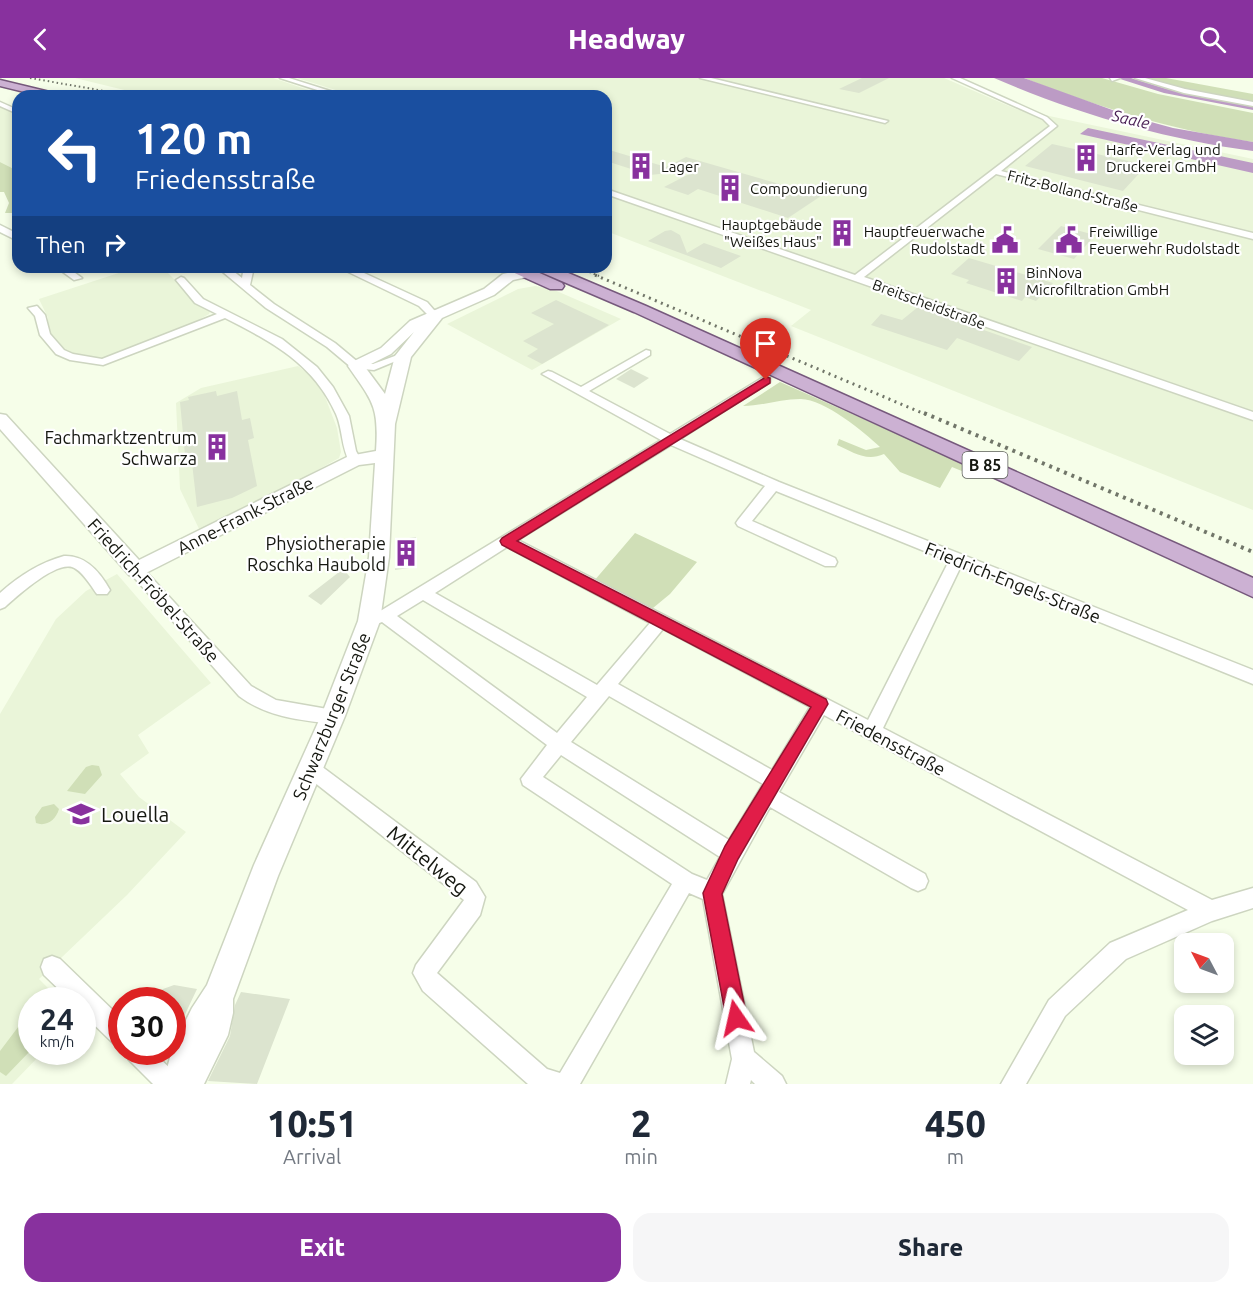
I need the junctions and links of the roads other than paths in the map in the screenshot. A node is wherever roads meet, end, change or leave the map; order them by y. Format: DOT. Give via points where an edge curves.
graph roads {
  1 [pos="283,78"];
  2 [pos="703,78"];
  3 [pos="955,78"];
  4 [pos="1138,78"];
  5 [pos="0,83"];
  6 [pos="29,90"];
  7 [pos="323,90"];
  8 [pos="1253,104"];
  9 [pos="885,121"];
  10 [pos="997,172"];
  11 [pos="612,193"];
  12 [pos="1253,236"];
  13 [pos="70,273"];
  14 [pos="229,273"];
  15 [pos="248,273"];
  16 [pos="356,273"];
  17 [pos="536,273"];
  18 [pos="542,273"];
  19 [pos="77,278"];
  20 [pos="503,278"];
  21 [pos="857,278"];
  22 [pos="181,280"];
  23 [pos="553,284"];
  24 [pos="245,286"];
  25 [pos="33,308"];
  26 [pos="224,315"];
  27 [pos="438,316"];
  28 [pos="716,345"];
  29 [pos="646,353"];
  30 [pos="403,356"];
  31 [pos="356,366"];
  32 [pos="548,374"];
  33 [pos="766,380"];
  34 [pos="580,392"];
  35 [pos="1253,416"];
  36 [pos="0,419"];
  37 [pos="386,424"];
  38 [pos="671,440"];
  39 [pos="384,456"];
  40 [pos="355,460"];
  41 [pos="774,485"];
  42 [pos="507,541"];
  43 [pos="957,560"];
  44 [pos="830,562"];
  45 [pos="136,570"];
  46 [pos="1253,588"];
  47 [pos="102,590"];
  48 [pos="423,593"];
  49 [pos="0,603"];
  50 [pos="377,618"];
  51 [pos="660,620"];
  52 [pos="1253,678"];
  53 [pos="603,691"];
  54 [pos="820,704"];
  55 [pos="333,716"];
  56 [pos="872,731"];
  57 [pos="559,744"];
  58 [pos="310,769"];
  59 [pos="770,788"];
  60 [pos="732,853"];
  61 [pos="684,881"];
  62 [pos="918,881"];
  63 [pos="712,893"];
  64 [pos="1252,901"];
  65 [pos="1211,911"];
  66 [pos="52,967"];
  67 [pos="108,1022"];
  68 [pos="744,1059"];
  69 [pos="150,1065"];
  70 [pos="170,1084"];
  71 [pos="182,1084"];
  72 [pos="558,1084"];
  73 [pos="567,1084"];
  74 [pos="738,1084"];
  75 [pos="774,1084"];
  76 [pos="1013,1084"];
  1 -- 7 [label="street"];
  2 -- 9 [label="street"];
  3 -- 10 [label="street" via="1053,123 1052,129"];
  4 -- 8 [label="street"];
  5 -- 6 [label="main road"];
  10 -- 12 [label="street, Fritz-Bolland-Straße"];
  10 -- 21 [label="street"];
  11 -- 21 [label="street, Breitscheidstraße"];
  13 -- 19 [label="street"];
  14 -- 24 [label="street, Schwarzburger Straße"];
  15 -- 24 [label="street"];
  16 -- 27 [label="street" via="423,304"];
  17 -- 23 [label="main road, B 85"];
  18 -- 28 [label="main road, B 85" via="650,313"];
  20 -- 23 [label="street, B 85"];
  20 -- 27 [label="street, Schwarzburger Straße" via="489,292"];
  21 -- 35 [label="street, Breitscheidstraße"];
  22 -- 26 [label="street" via="199,301"];
  23 -- 28 [label="main road, B 85" via="633,318"];
  24 -- 31 [label="street, Schwarzburger Straße" via="332,345"];
  25 -- 26 [label="street" via="40,315 45,335 60,352 104,362"];
  26 -- 40 [label="street" via="278,341 313,369 343,416"];
  27 -- 30 [label="street, Schwarzburger Straße"];
  27 -- 31 [label="street, Schwarzburger Straße" via="415,324 387,351"];
  28 -- 46 [label="main road, B 85"];
  29 -- 34 [label="street"];
  30 -- 31 [label="street, Schwarzburger Straße" via="374,367"];
  30 -- 37 [label="street, Schwarzburger Straße"];
  31 -- 37 [label="street, Schwarzburger Straße" via="379,397"];
  32 -- 34 [label="street, Friedrich-Engels-Straße"];
  33 -- 38 [label="street"];
  34 -- 38 [label="street, Friedrich-Engels-Straße"];
  36 -- 45 [label="street, Friedrich-Fröbel-Straße"];
  37 -- 39 [label="street, Schwarzburger Straße"];
  38 -- 41 [label="street, Friedrich-Engels-Straße"];
  38 -- 42 [label="street"];
  39 -- 40 [label="street, Anne-Frank-Straße"];
  39 -- 50 [label="street, Schwarzburger Straße"];
  40 -- 45 [label="street, Anne-Frank-Straße"];
  41 -- 43 [label="street, Friedrich-Engels-Straße"];
  41 -- 44 [label="street" via="743,523"];
  42 -- 48 [label="street"];
  42 -- 51 [label="street, Friedensstraße"];
  43 -- 52 [label="street, Friedrich-Engels-Straße"];
  43 -- 56 [label="street"];
  45 -- 55 [label="street, Friedrich-Fröbel-Straße" via="256,700 277,709"];
  47 -- 49 [label="street" via="73,561 60,562 30,578"];
  48 -- 50 [label="street"];
  48 -- 53 [label="street"];
  50 -- 55 [label="street, Schwarzburger Straße"];
  50 -- 57 [label="street"];
  51 -- 53 [label="street"];
  51 -- 54 [label="street, Friedensstraße"];
  53 -- 57 [label="street"];
  53 -- 59 [label="street"];
  54 -- 56 [label="street, Friedensstraße"];
  54 -- 59 [label="street"];
  55 -- 58 [label="street, Schwarzburger Straße"];
  56 -- 65 [label="street, Friedensstraße"];
  57 -- 60 [label="street"];
  57 -- 61 [label="street" via="530,779"];
  58 -- 71 [label="street, Schwarzburger Straße" via="219,995 212,1039 204,1058"];
  58 -- 72 [label="street, Mittelweg" via="469,889 475,897 473,908 424,973 431,984 541,1080"];
  59 -- 60 [label="street"];
  59 -- 62 [label="street"];
  60 -- 63 [label="street"];
  61 -- 63 [label="street"];
  61 -- 73 [label="street"];
  63 -- 68 [label="street"];
  64 -- 65 [label="street"];
  65 -- 76 [label="street" via="1118,951 1057,1008"];
  66 -- 67 [label="street"];
  68 -- 74 [label="street"];
  68 -- 75 [label="street"];
  69 -- 70 [label="street"];
}
